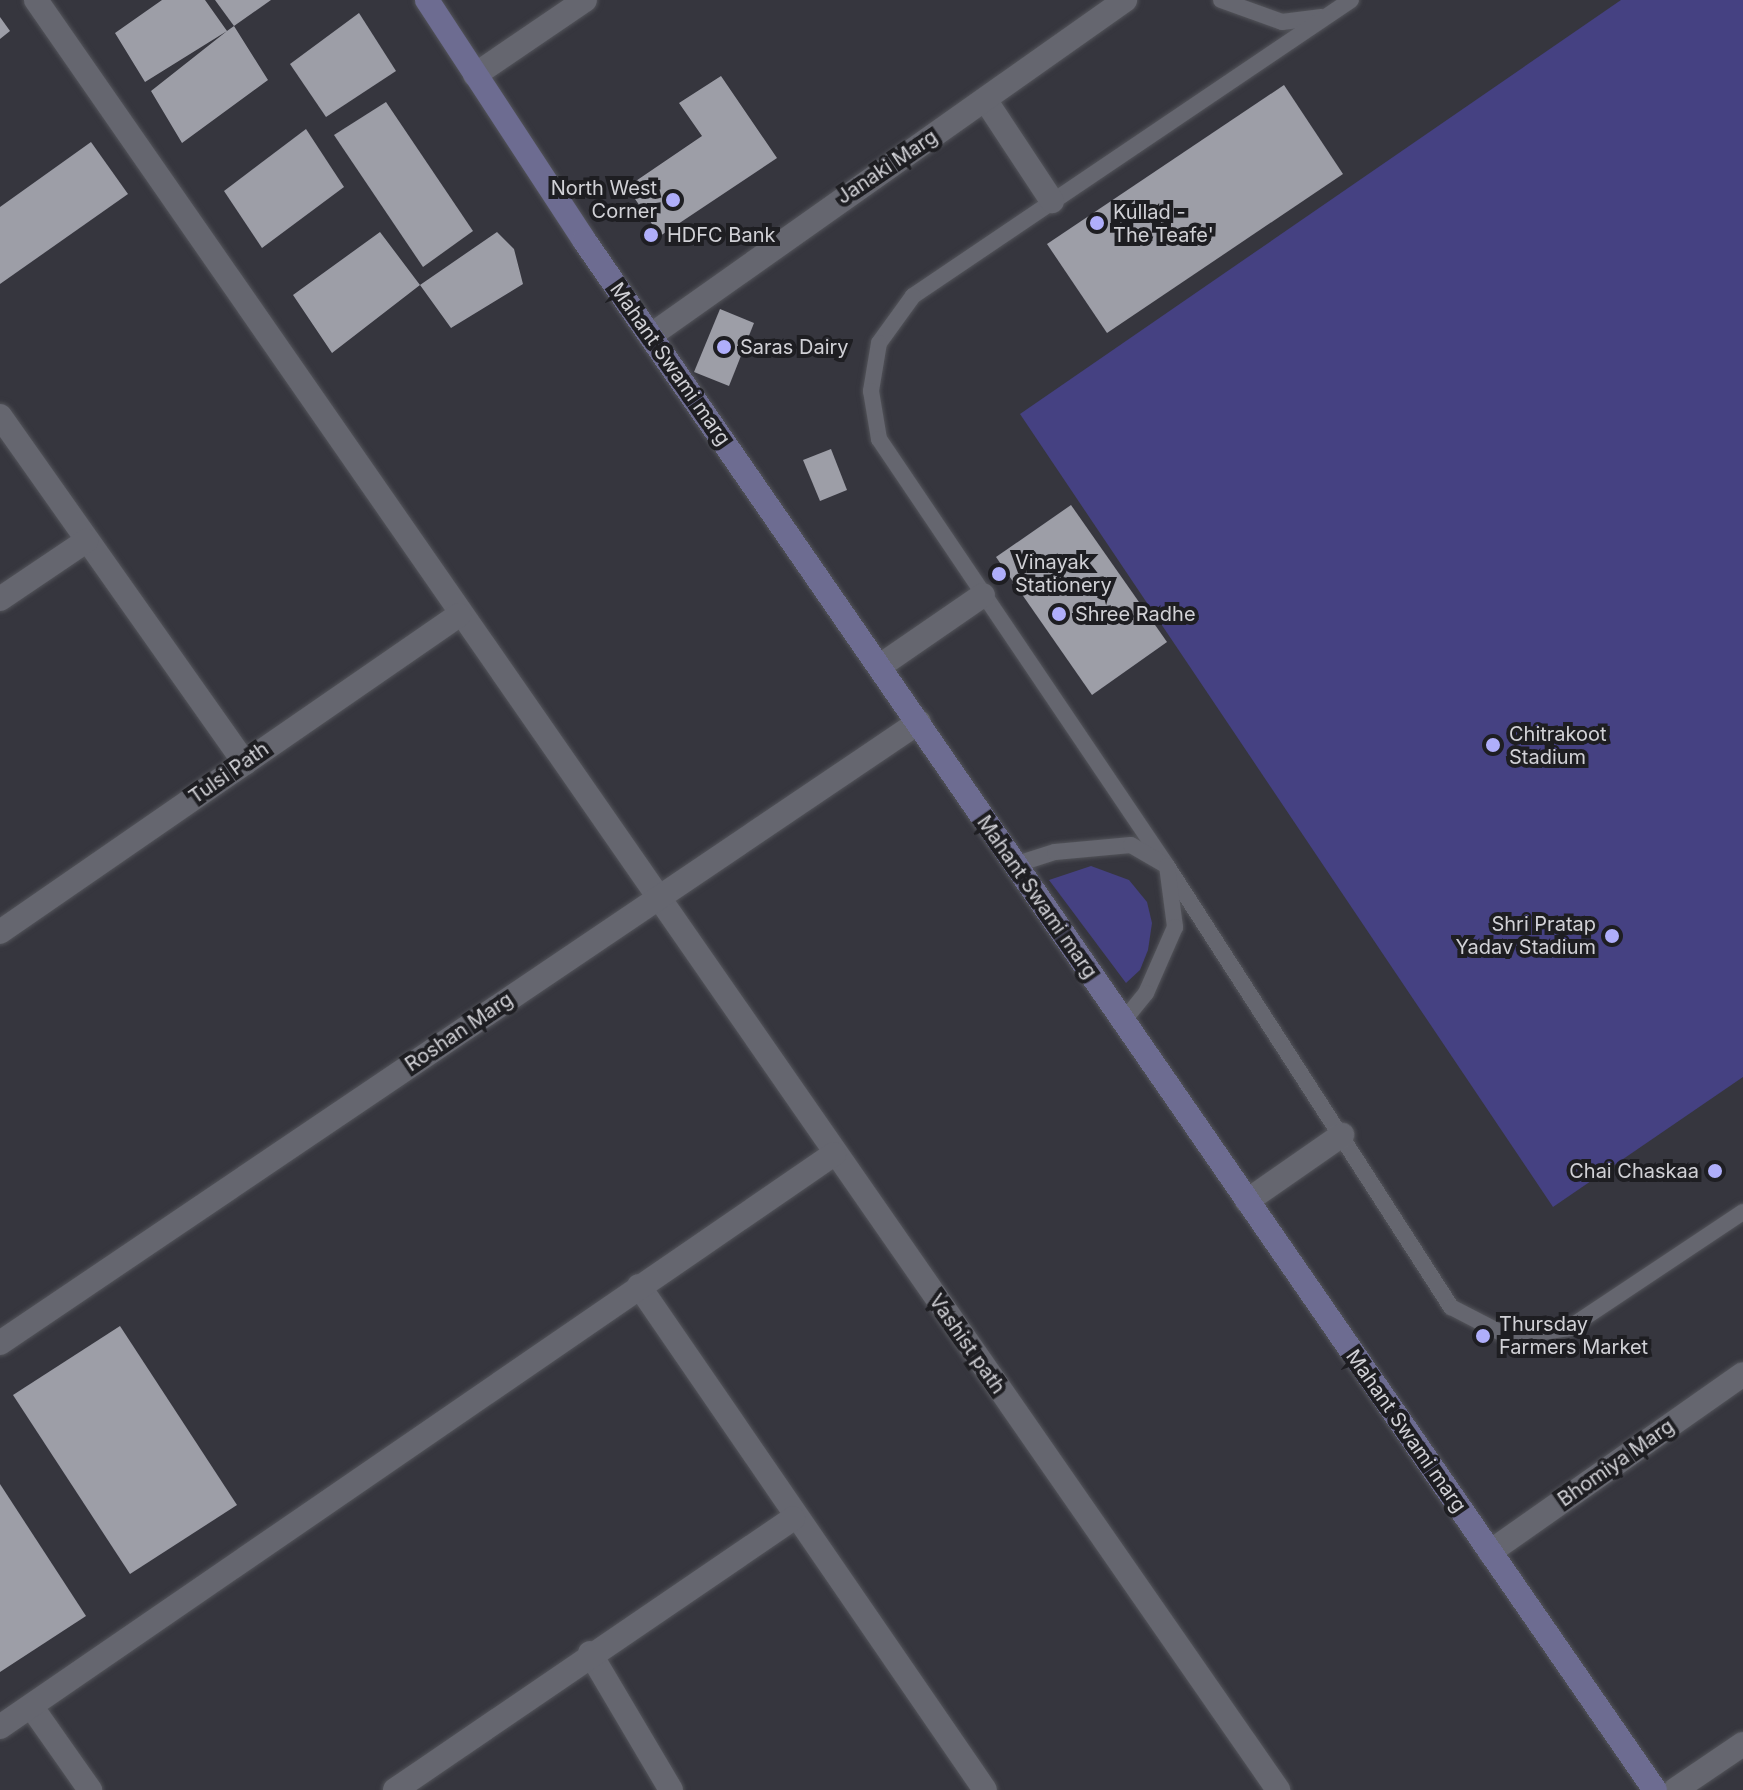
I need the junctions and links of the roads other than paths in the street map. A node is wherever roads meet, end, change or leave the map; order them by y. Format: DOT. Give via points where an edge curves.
graph roads {
  1 [pos="36,0"];
  2 [pos="427,0"];
  3 [pos="585,0"];
  4 [pos="1125,0"];
  5 [pos="1221,0"];
  6 [pos="1332,0"];
  7 [pos="1351,0"];
  8 [pos="1326,16"];
  9 [pos="475,75"];
  10 [pos="986,101"];
  11 [pos="1052,201"];
  12 [pos="650,336"];
  13 [pos="0,416"];
  14 [pos="86,541"];
  15 [pos="983,595"];
  16 [pos="0,599"];
  17 [pos="459,615"];
  18 [pos="880,666"];
  19 [pos="919,722"];
  20 [pos="245,763"];
  21 [pos="1014,865"];
  22 [pos="1167,866"];
  23 [pos="656,898"];
  24 [pos="0,932"];
  25 [pos="1123,1021"];
  26 [pos="1342,1135"];
  27 [pos="834,1154"];
  28 [pos="1247,1201"];
  29 [pos="1743,1212"];
  30 [pos="639,1286"];
  31 [pos="0,1343"];
  32 [pos="1743,1374"];
  33 [pos="793,1518"];
  34 [pos="1490,1552"];
  35 [pos="590,1653"];
  36 [pos="31,1706"];
  37 [pos="0,1727"];
  38 [pos="1743,1744"];
  39 [pos="90,1790"];
  40 [pos="395,1790"];
  41 [pos="671,1790"];
  42 [pos="985,1790"];
  43 [pos="1278,1790"];
  44 [pos="1655,1790"];
  45 [pos="1675,1790"];
  1 -- 17 [label="street, Vashist path"];
  2 -- 9 [label="street, Mahant Swami marg"];
  3 -- 9 [label="street"];
  4 -- 10 [label="street, Janaki Marg"];
  5 -- 8 [label="lane" via="1282,22"];
  6 -- 8 [label="lane"];
  7 -- 8 [label="lane"];
  8 -- 11 [label="lane"];
  9 -- 12 [label="street, Mahant Swami marg"];
  10 -- 11 [label="street"];
  10 -- 12 [label="street, Janaki Marg" via="891,162"];
  11 -- 15 [label="lane" via="913,296 879,343 871,391 879,439"];
  12 -- 18 [label="street, Mahant Swami marg"];
  13 -- 14 [label="street"];
  14 -- 16 [label="street"];
  14 -- 20 [label="street"];
  15 -- 18 [label="street"];
  15 -- 22 [label="lane"];
  17 -- 20 [label="street, Tulsi Path"];
  17 -- 23 [label="street, Vashist path"];
  18 -- 19 [label="street, Mahant Swami marg"];
  19 -- 21 [label="street, Mahant Swami marg"];
  19 -- 23 [label="street, Roshan Marg"];
  20 -- 24 [label="street, Tulsi Path"];
  21 -- 22 [label="lane" via="1055,852 1131,845"];
  21 -- 25 [label="street, Mahant Swami marg"];
  22 -- 25 [label="lane" via="1175,927 1146,993"];
  22 -- 26 [label="lane"];
  23 -- 27 [label="street, Vashist path"];
  23 -- 31 [label="street, Roshan Marg"];
  25 -- 28 [label="street, Mahant Swami marg"];
  26 -- 28 [label="street"];
  26 -- 29 [label="lane" via="1451,1307 1509,1337 1569,1328"];
  27 -- 30 [label="street"];
  27 -- 43 [label="street, Vashist path"];
  28 -- 34 [label="street, Mahant Swami marg"];
  30 -- 33 [label="street"];
  30 -- 36 [label="street"];
  32 -- 34 [label="street, Bhomiya Marg"];
  33 -- 35 [label="street"];
  33 -- 42 [label="street"];
  34 -- 44 [label="street, Mahant Swami marg"];
  35 -- 40 [label="street"];
  35 -- 41 [label="street"];
  36 -- 37 [label="street"];
  36 -- 39 [label="street"];
  38 -- 45 [label="street"];
}
